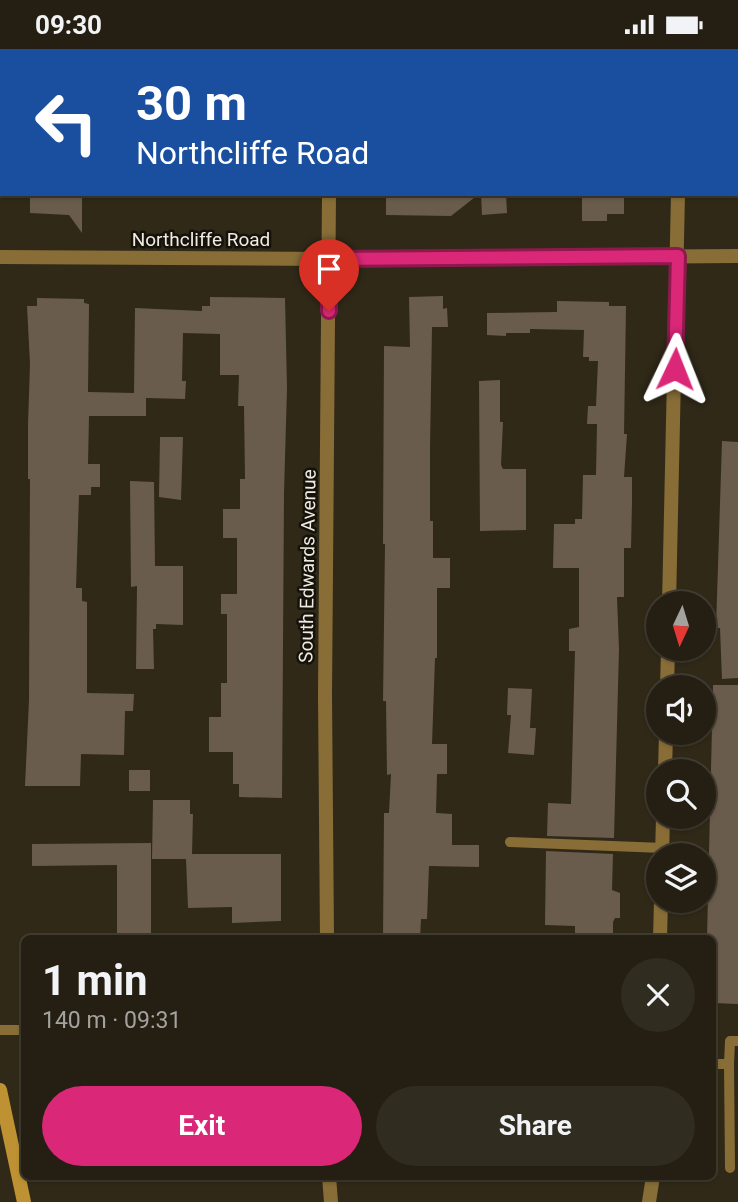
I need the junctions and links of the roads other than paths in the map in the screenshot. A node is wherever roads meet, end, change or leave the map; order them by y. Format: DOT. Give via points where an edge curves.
graph roads {
  1 [pos="329,196"];
  2 [pos="678,196"];
  3 [pos="678,256"];
  4 [pos="738,256"];
  5 [pos="0,257"];
  6 [pos="329,259"];
  7 [pos="669,591"];
  8 [pos="510,842"];
  9 [pos="646,851"];
  10 [pos="661,913"];
  11 [pos="327,935"];
  12 [pos="660,935"];
  13 [pos="0,1030"];
  14 [pos="21,1030"];
  15 [pos="738,1041"];
  16 [pos="716,1063"];
  17 [pos="729,1065"];
  18 [pos="0,1090"];
  19 [pos="5,1138"];
  20 [pos="730,1168"];
  21 [pos="329,1180"];
  22 [pos="652,1180"];
  23 [pos="24,1202"];
  24 [pos="331,1202"];
  25 [pos="649,1202"];
  1 -- 6 [label="street, South Edwards Avenue"];
  2 -- 3 [label="street"];
  3 -- 4 [label="street, Northcliffe Road"];
  3 -- 6 [label="street, Northcliffe Road"];
  3 -- 7 [label="street"];
  5 -- 6 [label="street, Northcliffe Road"];
  6 -- 11 [label="street, South Edwards Avenue"];
  8 -- 9 [label="lane"];
  10 -- 12 [label="street"];
  13 -- 14 [label="lane"];
  15 -- 17 [label="lane" via="730,1041"];
  16 -- 17 [label="lane"];
  17 -- 20 [label="lane"];
  18 -- 19 [label="main road"];
  19 -- 23 [label="main road"];
  21 -- 24 [label="street"];
  22 -- 25 [label="street"];
}
